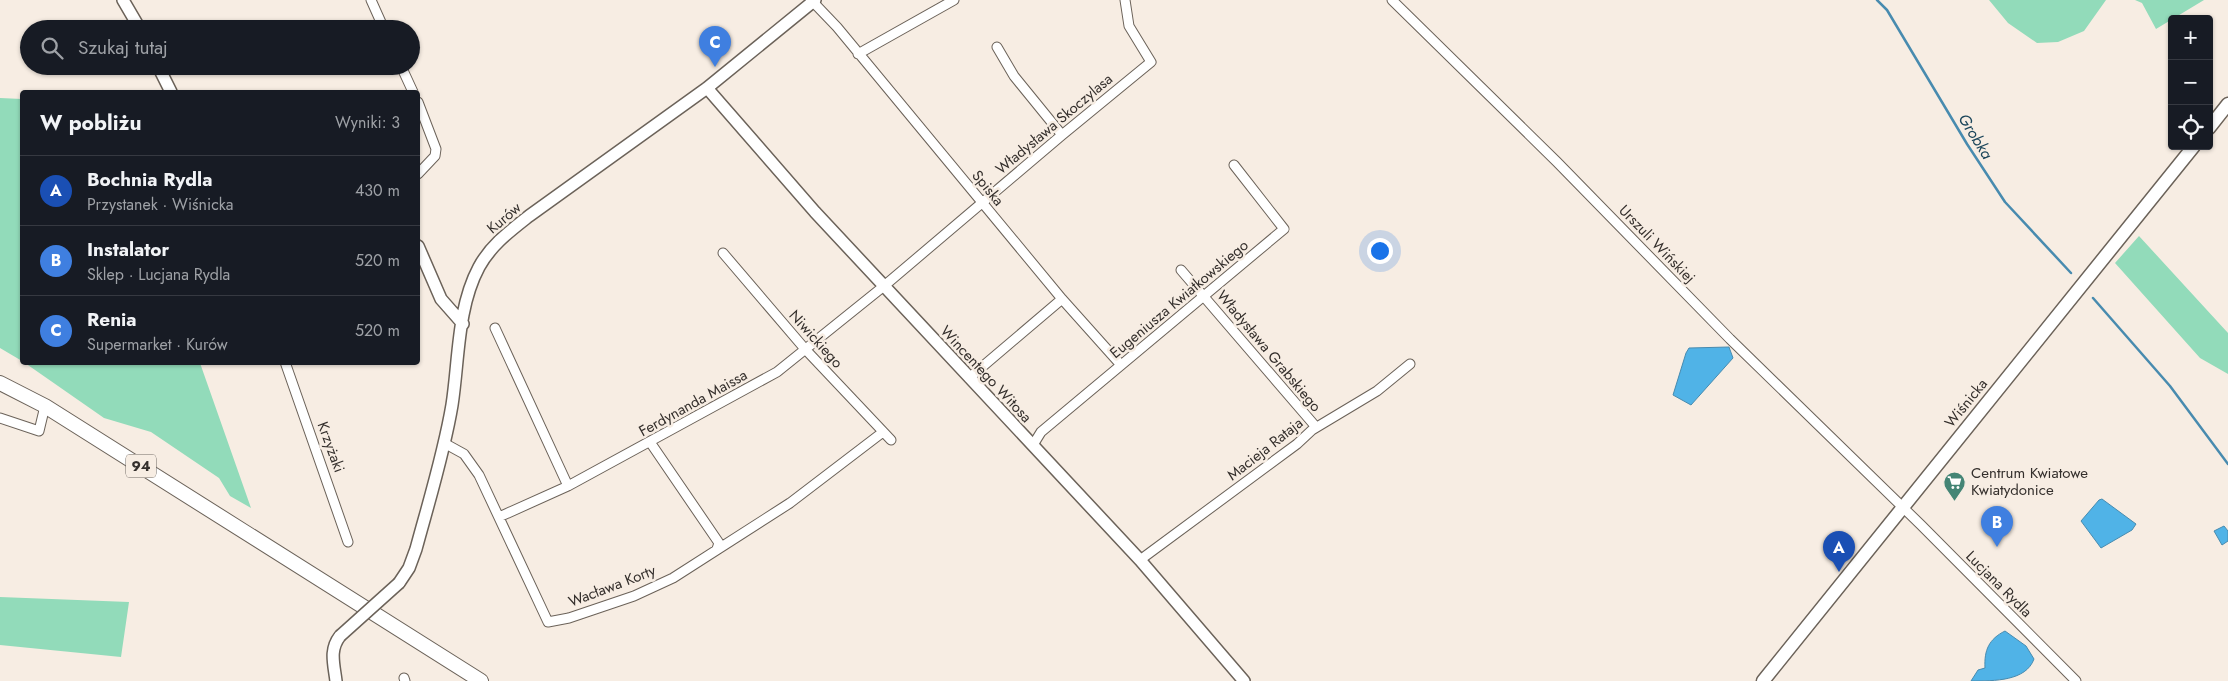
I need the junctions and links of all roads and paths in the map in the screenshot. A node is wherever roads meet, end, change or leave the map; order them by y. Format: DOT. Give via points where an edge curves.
graph roads {
  1 [pos="124,0"];
  2 [pos="371,0"];
  3 [pos="954,0"];
  4 [pos="1125,0"];
  5 [pos="1392,0"];
  6 [pos="814,1"];
  7 [pos="135,20"];
  8 [pos="380,20"];
  9 [pos="997,47"];
  10 [pos="858,54"];
  11 [pos="162,75"];
  12 [pos="405,75"];
  13 [pos="707,88"];
  14 [pos="170,90"];
  15 [pos="412,90"];
  16 [pos="2228,104"];
  17 [pos="420,107"];
  18 [pos="2213,123"];
  19 [pos="1062,135"];
  20 [pos="2191,150"];
  21 [pos="1234,165"];
  22 [pos="420,172"];
  23 [pos="982,203"];
  24 [pos="420,251"];
  25 [pos="723,253"];
  26 [pos="1182,270"];
  27 [pos="884,286"];
  28 [pos="1204,296"];
  29 [pos="1062,299"];
  30 [pos="467,305"];
  31 [pos="450,308"];
  32 [pos="463,324"];
  33 [pos="495,328"];
  34 [pos="805,349"];
  35 [pos="1410,364"];
  36 [pos="286,365"];
  37 [pos="1121,365"];
  38 [pos="969,378"];
  39 [pos="0,383"];
  40 [pos="45,406"];
  41 [pos="0,418"];
  42 [pos="1316,427"];
  43 [pos="883,432"];
  44 [pos="892,440"];
  45 [pos="650,442"];
  46 [pos="444,443"];
  47 [pos="1032,445"];
  48 [pos="568,486"];
  49 [pos="1902,508"];
  50 [pos="498,517"];
  51 [pos="348,542"];
  52 [pos="717,549"];
  53 [pos="1140,560"];
  54 [pos="336,681"];
  55 [pos="481,681"];
  56 [pos="1244,681"];
  57 [pos="1763,681"];
  58 [pos="2076,681"];
  1 -- 7 [label="street"];
  2 -- 8 [label="street"];
  3 -- 10 [label="street"];
  4 -- 19 [label="street, Władysława Skoczylasa" via="1129,26 1151,62"];
  5 -- 49 [label="street, Urszuli Wińskiej"];
  6 -- 10 [label="street, Spiska"];
  6 -- 13 [label="street, Kurów"];
  9 -- 19 [label="street" via="1014,76"];
  10 -- 23 [label="street, Spiska"];
  11 -- 14 [label="street"];
  12 -- 15 [label="street"];
  13 -- 27 [label="street, Wincentego Witosa"];
  13 -- 30 [label="street, Kurów" via="502,238 479,268"];
  16 -- 18 [label="main road"];
  17 -- 22 [label="street" via="436,149 435,156"];
  19 -- 23 [label="street, Władysława Skoczylasa"];
  20 -- 49 [label="main road, Wiśnicka"];
  21 -- 28 [label="street, Eugeniusza Kwiatkowskiego" via="1284,229"];
  23 -- 27 [label="street, Władysława Skoczylasa"];
  23 -- 29 [label="street, Spiska"];
  24 -- 31 [label="street" via="441,298"];
  25 -- 34 [label="street, Niwickiego"];
  26 -- 28 [label="street, Władysława Grabskiego"];
  27 -- 34 [label="street, Ferdynanda Maissa"];
  27 -- 38 [label="street, Wincentego Witosa"];
  28 -- 37 [label="street, Eugeniusza Kwiatkowskiego"];
  28 -- 42 [label="street, Władysława Grabskiego"];
  29 -- 37 [label="street, Spiska"];
  29 -- 38 [label="street"];
  30 -- 31 [label="street"];
  30 -- 32 [label="street, Kurów"];
  31 -- 32 [label="street"];
  32 -- 46 [label="street, Kurów"];
  33 -- 48 [label="street"];
  34 -- 43 [label="street, Niwickiego"];
  34 -- 45 [label="street, Ferdynanda Maissa" via="777,372"];
  35 -- 42 [label="street, Macieja Rataja" via="1377,391"];
  36 -- 51 [label="street, Krzyżaki"];
  37 -- 47 [label="street, Eugeniusza Kwiatkowskiego" via="1041,432"];
  38 -- 47 [label="street, Wincentego Witosa"];
  39 -- 40 [label="main road, 94"];
  40 -- 41 [label="street" via="39,431"];
  40 -- 55 [label="main road, 94"];
  42 -- 53 [label="street, Macieja Rataja"];
  43 -- 44 [label="street, Niwickiego"];
  43 -- 52 [label="street, Wacława Korty" via="790,502"];
  45 -- 48 [label="street, Ferdynanda Maissa"];
  45 -- 52 [label="street" via="719,543"];
  46 -- 50 [label="street, Wacława Korty" via="472,462"];
  46 -- 54 [label="street, Kurów, bridge" via="409,568 399,583 333,644"];
  47 -- 53 [label="street, Wincentego Witosa"];
  48 -- 50 [label="street, Ferdynanda Maissa"];
  49 -- 57 [label="main road, Wiśnicka"];
  49 -- 58 [label="street, Lucjana Rydla"];
  50 -- 52 [label="street, Wacława Korty" via="548,622 634,596 673,578"];
  53 -- 56 [label="street, Wincentego Witosa"];
}
